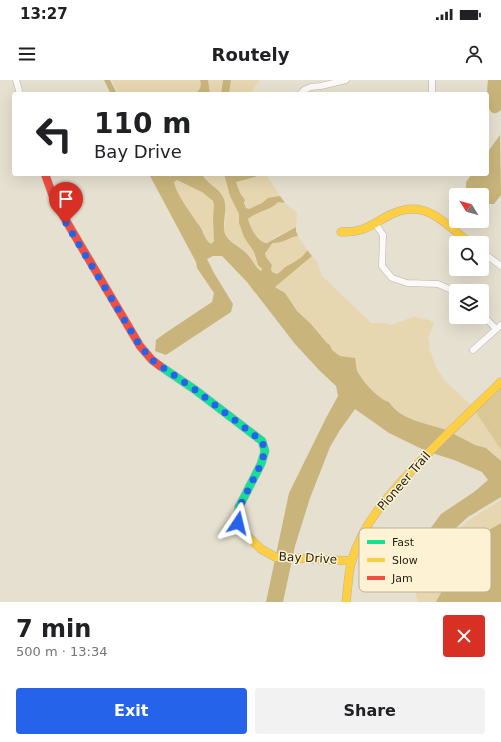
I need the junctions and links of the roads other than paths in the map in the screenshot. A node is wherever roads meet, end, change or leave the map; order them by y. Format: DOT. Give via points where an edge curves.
graph roads {
  1 [pos="16,80"];
  2 [pos="346,80"];
  3 [pos="432,80"];
  4 [pos="19,92"];
  5 [pos="303,92"];
  6 [pos="432,92"];
  7 [pos="46,176"];
  8 [pos="375,223"];
  9 [pos="341,232"];
  10 [pos="461,236"];
  11 [pos="489,257"];
  12 [pos="501,266"];
  13 [pos="449,289"];
  14 [pos="489,322"];
  15 [pos="501,324"];
  16 [pos="496,329"];
  17 [pos="474,350"];
  18 [pos="501,382"];
  19 [pos="367,528"];
  20 [pos="359,546"];
  21 [pos="352,561"];
  22 [pos="346,602"];
  1 -- 4 [label="street"];
  2 -- 5 [label="street" via="311,87"];
  3 -- 6 [label="street"];
  7 -- 21 [label="street, Bay Drive" via="55,202 140,346 152,360 262,441 265,451 261,464 239,508 238,523 244,533 261,549 275,557"];
  8 -- 9 [label="street" via="357,231"];
  8 -- 10 [label="street" via="411,207 427,211"];
  8 -- 13 [label="street" via="383,235 382,266 392,278 407,283 438,284"];
  11 -- 12 [label="street"];
  14 -- 16 [label="street"];
  15 -- 16 [label="street"];
  16 -- 17 [label="street"];
  18 -- 19 [label="street, Pioneer Trail" via="428,453 380,506"];
  20 -- 21 [label="street, Pioneer Trail"];
  21 -- 22 [label="street, Pioneer Trail"];
}
